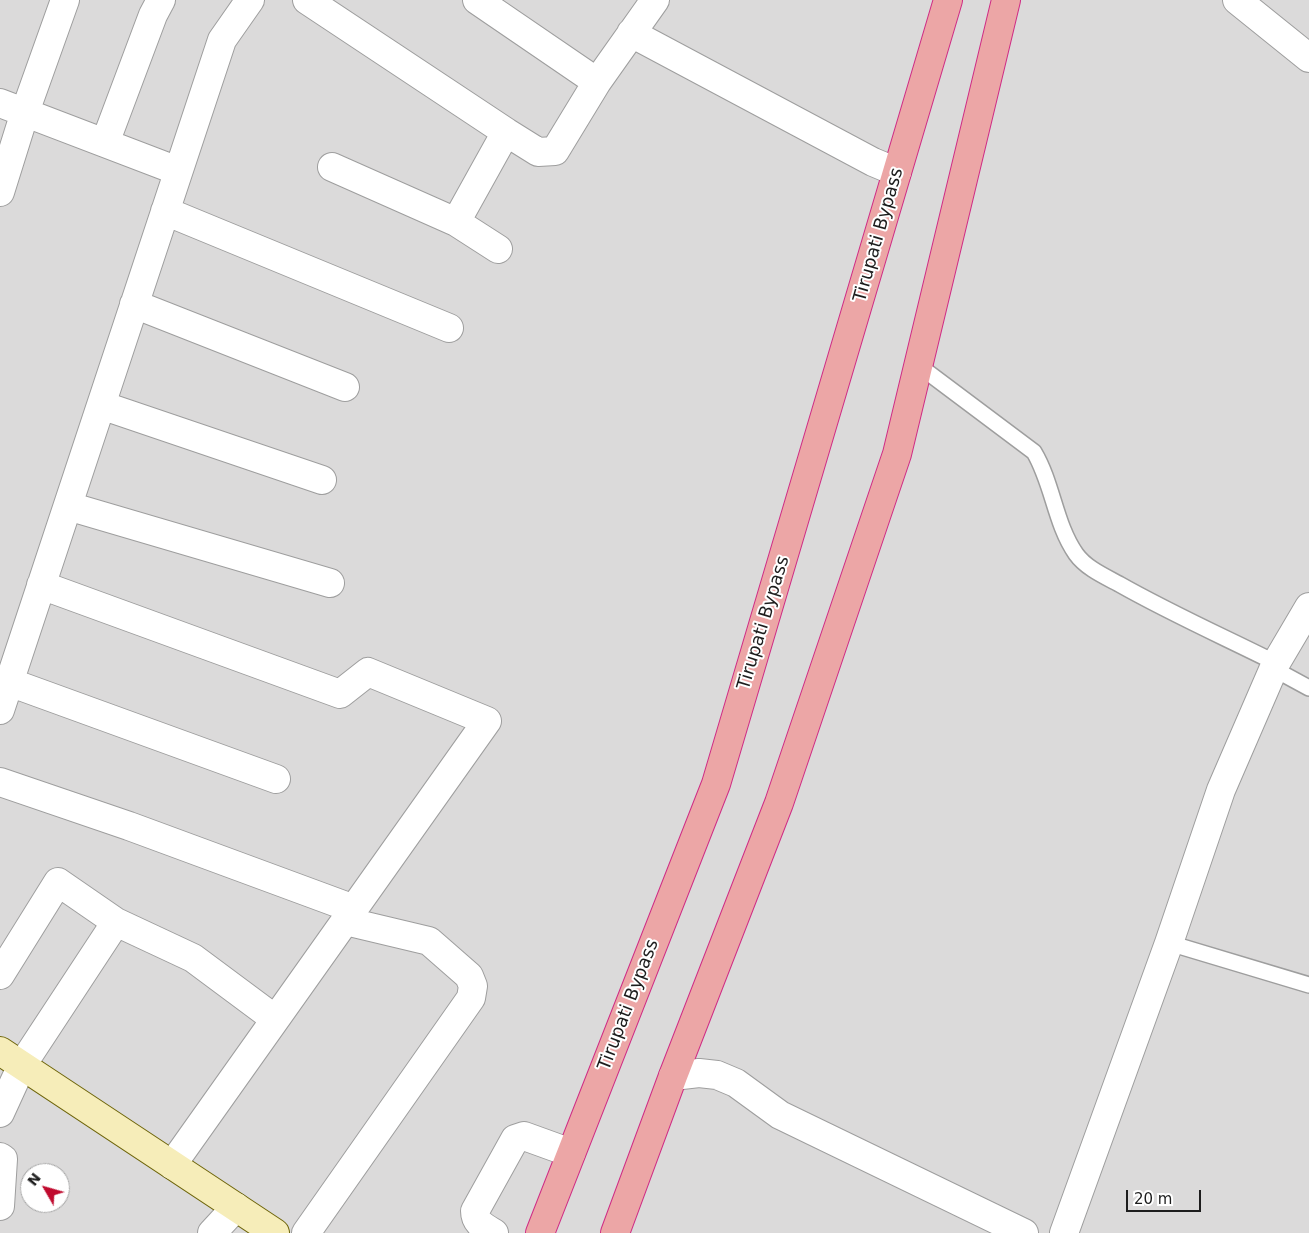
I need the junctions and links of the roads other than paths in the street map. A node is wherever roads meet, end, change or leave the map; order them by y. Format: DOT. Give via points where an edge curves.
graph roads {
  1 [pos="65,0"];
  2 [pos="161,0"];
  3 [pos="250,0"];
  4 [pos="307,0"];
  5 [pos="477,0"];
  6 [pos="655,0"];
  7 [pos="948,0"];
  8 [pos="1006,0"];
  9 [pos="1237,0"];
  10 [pos="631,33"];
  11 [pos="1309,58"];
  12 [pos="597,82"];
  13 [pos="0,103"];
  14 [pos="25,112"];
  15 [pos="506,132"];
  16 [pos="105,143"];
  17 [pos="332,167"];
  18 [pos="178,171"];
  19 [pos="897,172"];
  20 [pos="0,192"];
  21 [pos="165,211"];
  22 [pos="456,222"];
  23 [pos="498,249"];
  24 [pos="134,304"];
  25 [pos="449,328"];
  26 [pos="918,366"];
  27 [pos="345,387"];
  28 [pos="100,405"];
  29 [pos="322,480"];
  30 [pos="68,506"];
  31 [pos="330,583"];
  32 [pos="41,585"];
  33 [pos="1309,606"];
  34 [pos="1275,666"];
  35 [pos="9,682"];
  36 [pos="1309,688"];
  37 [pos="0,710"];
  38 [pos="276,780"];
  39 [pos="0,782"];
  40 [pos="349,915"];
  41 [pos="116,922"];
  42 [pos="1169,943"];
  43 [pos="0,975"];
  44 [pos="1309,984"];
  45 [pos="275,1020"];
  46 [pos="11,1058"];
  47 [pos="672,1076"];
  48 [pos="0,1114"];
  49 [pos="571,1153"];
  50 [pos="0,1157"];
  51 [pos="172,1165"];
  52 [pos="0,1206"];
  53 [pos="236,1207"];
  54 [pos="212,1233"];
  55 [pos="276,1233"];
  56 [pos="306,1233"];
  57 [pos="494,1233"];
  58 [pos="540,1233"];
  59 [pos="615,1233"];
  60 [pos="1024,1233"];
  61 [pos="1064,1233"];
  1 -- 14 [label="street"];
  2 -- 16 [label="street" via="152,14"];
  3 -- 18 [label="street" via="222,40"];
  4 -- 15 [label="street"];
  5 -- 12 [label="street"];
  6 -- 10 [label="street"];
  7 -- 19 [label="highway, Tirupati Bypass"];
  8 -- 26 [label="highway"];
  9 -- 11 [label="street"];
  10 -- 12 [label="street"];
  10 -- 19 [label="street"];
  12 -- 15 [label="street" via="555,150 538,152"];
  13 -- 14 [label="street"];
  14 -- 16 [label="street"];
  14 -- 20 [label="street"];
  15 -- 22 [label="street"];
  16 -- 18 [label="street"];
  17 -- 22 [label="street"];
  18 -- 21 [label="street"];
  19 -- 49 [label="highway, Tirupati Bypass" via="716,784"];
  21 -- 24 [label="street"];
  21 -- 25 [label="street"];
  22 -- 23 [label="street"];
  24 -- 27 [label="street"];
  24 -- 28 [label="street"];
  26 -- 34 [label="lane" via="1034,452 1043,468 1067,537 1076,555 1089,567"];
  26 -- 47 [label="highway" via="898,454 779,803"];
  28 -- 29 [label="street"];
  28 -- 30 [label="street"];
  30 -- 31 [label="street"];
  30 -- 32 [label="street"];
  32 -- 35 [label="street"];
  32 -- 40 [label="street" via="340,694 368,672 487,721"];
  33 -- 34 [label="street"];
  34 -- 36 [label="lane"];
  34 -- 42 [label="street" via="1221,790"];
  35 -- 37 [label="street"];
  35 -- 38 [label="street"];
  39 -- 40 [label="street" via="128,826"];
  40 -- 45 [label="street"];
  40 -- 56 [label="street" via="429,941 469,976 474,986 471,998"];
  41 -- 43 [label="street" via="58,882"];
  41 -- 45 [label="street" via="193,958"];
  41 -- 46 [label="street"];
  42 -- 44 [label="lane"];
  42 -- 61 [label="street"];
  45 -- 51 [label="street"];
  46 -- 48 [label="street"];
  46 -- 51 [label="main road"];
  47 -- 59 [label="highway"];
  47 -- 60 [label="street" via="699,1073 717,1075 736,1083 780,1115"];
  49 -- 57 [label="street" via="524,1136 515,1140 475,1211 475,1218 480,1224"];
  49 -- 58 [label="highway, Tirupati Bypass"];
  50 -- 52 [label="street" via="3,1159"];
  51 -- 53 [label="main road"];
  53 -- 54 [label="street"];
  53 -- 55 [label="main road"];
}
